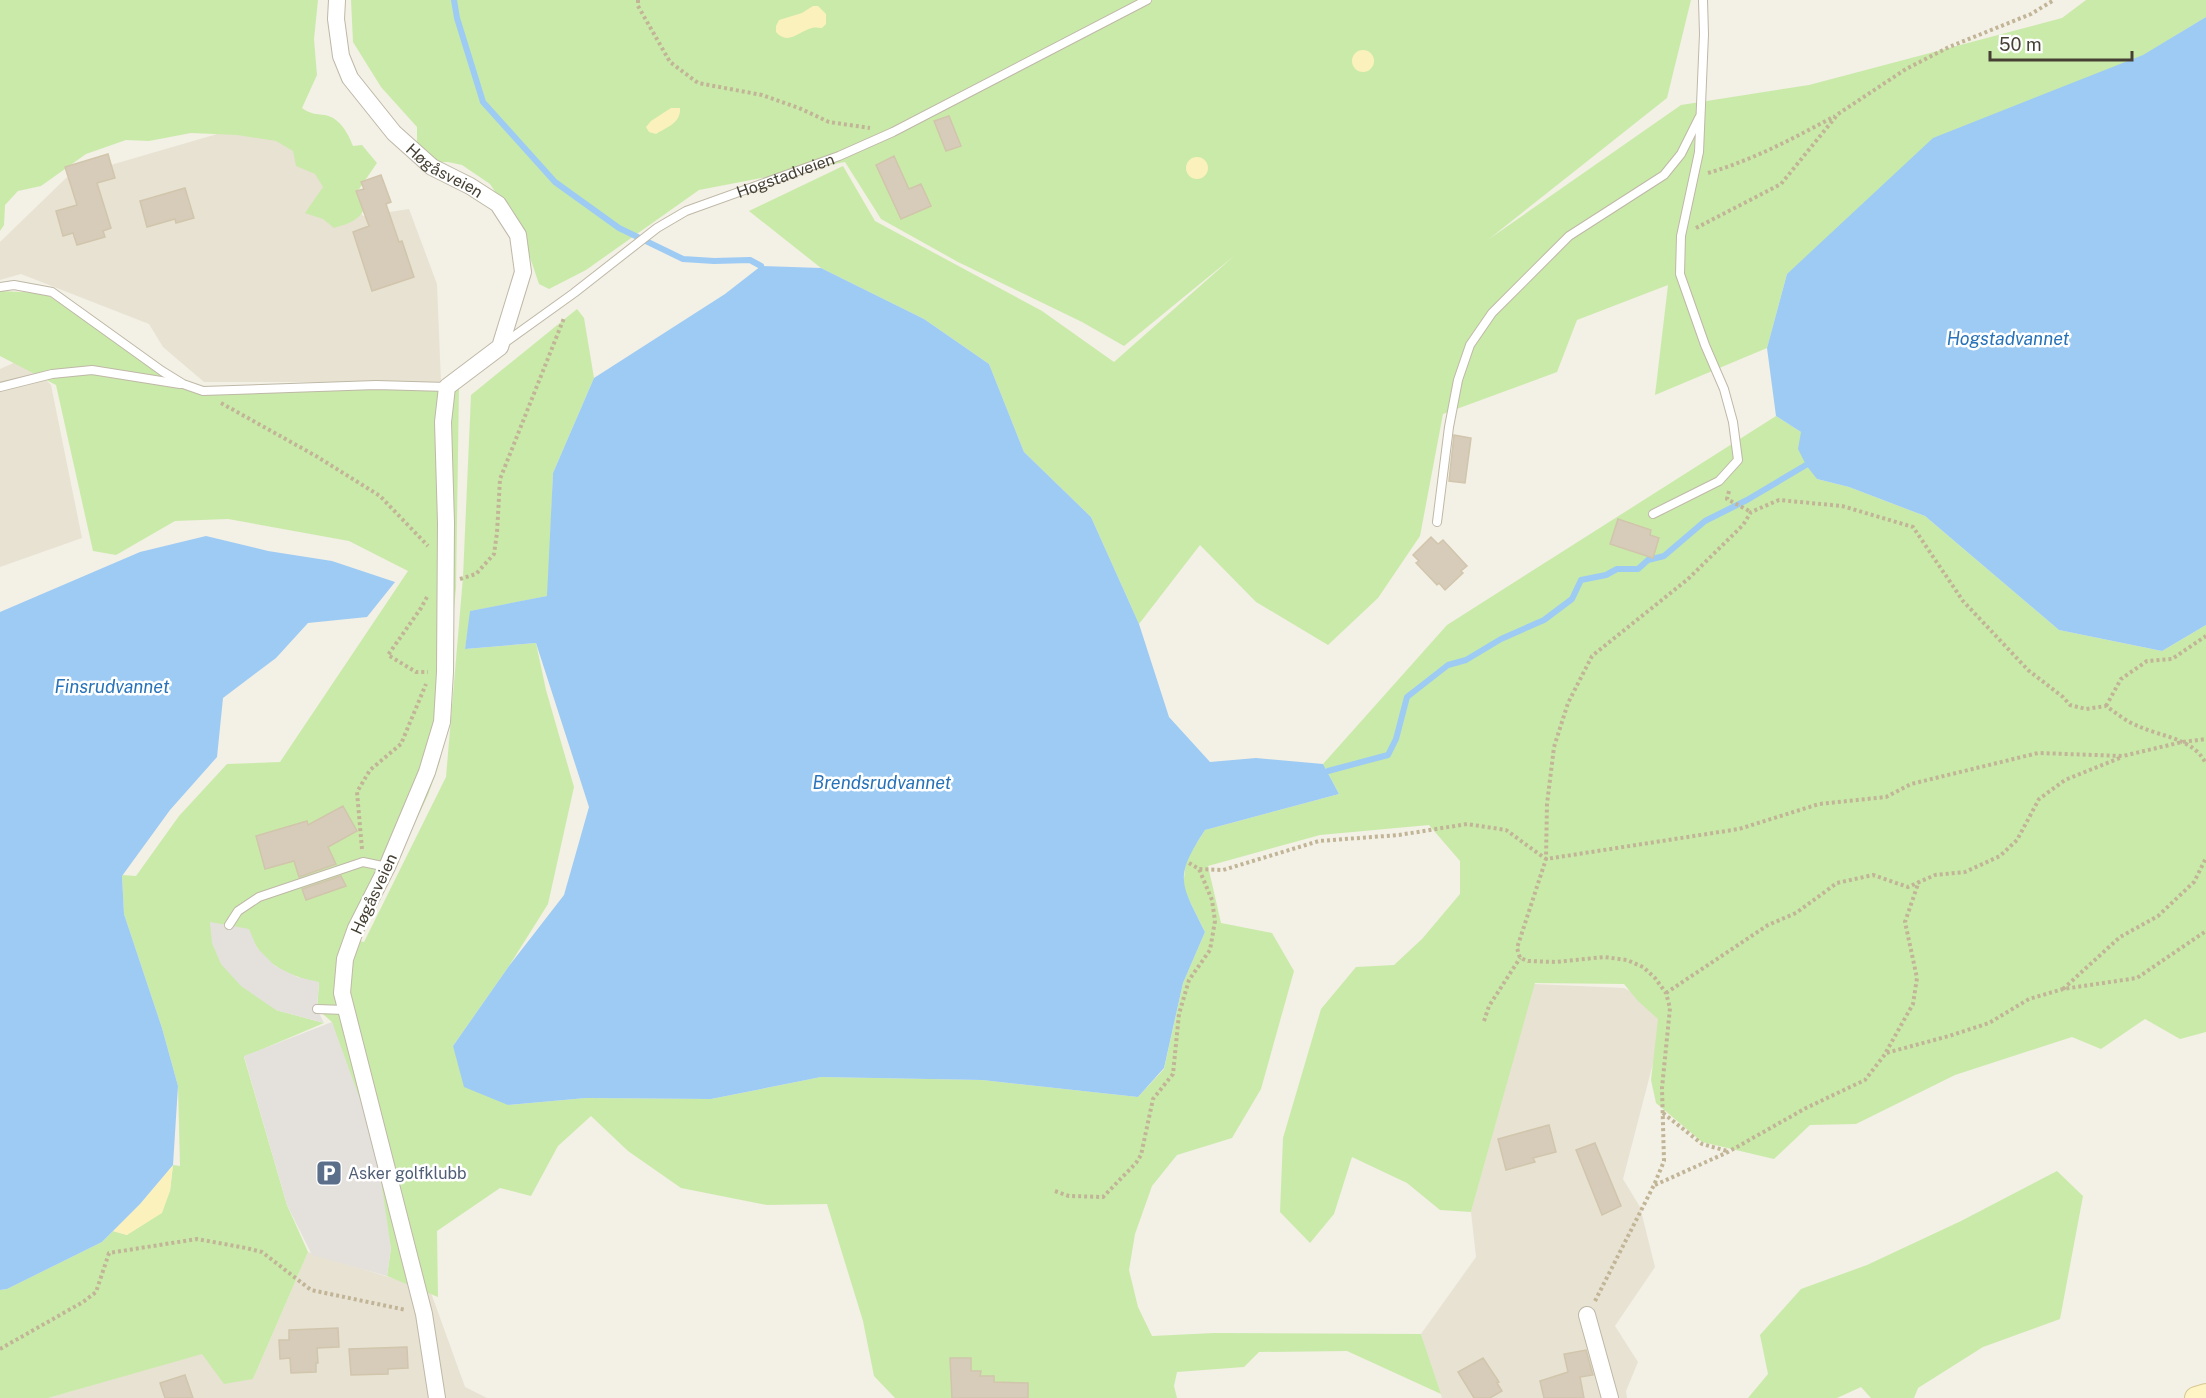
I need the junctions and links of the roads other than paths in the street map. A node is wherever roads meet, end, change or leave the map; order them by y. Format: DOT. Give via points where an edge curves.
graph roads {
  1 [pos="337,0"];
  2 [pos="1147,0"];
  3 [pos="1703,0"];
  4 [pos="1700,115"];
  5 [pos="0,287"];
  6 [pos="500,346"];
  7 [pos="183,384"];
  8 [pos="0,387"];
  9 [pos="447,387"];
  10 [pos="1653,514"];
  11 [pos="1437,522"];
  12 [pos="387,867"];
  13 [pos="229,925"];
  14 [pos="316,1009"];
  15 [pos="345,1011"];
  16 [pos="1587,1315"];
  17 [pos="2206,1395"];
  18 [pos="437,1398"];
  19 [pos="1610,1398"];
  20 [pos="2196,1398"];
  1 -- 6 [label="street, Høgåsveien" via="341,56 350,78 394,133 432,167 498,204 518,236 523,272"];
  2 -- 6 [label="lane, Hogstadveien" via="880,138 686,211 657,228"];
  3 -- 4 [label="lane"];
  4 -- 10 [label="lane" via="1699,152 1681,236 1680,274 1724,389 1738,460 1719,481"];
  4 -- 11 [label="lane" via="1681,154 1664,175 1569,236 1492,313 1470,345 1458,380 1449,428"];
  5 -- 7 [label="lane" via="14,285 52,292"];
  6 -- 9 [label="street, Hogstadveien"];
  7 -- 8 [label="lane" via="92,370 52,374"];
  7 -- 9 [label="lane" via="203,391 376,385"];
  9 -- 12 [label="street, Høgåsveien" via="443,422 445,584 438,672 442,722 428,772"];
  12 -- 13 [label="lane" via="363,862 259,897 238,911"];
  12 -- 15 [label="street, Høgåsveien" via="345,959"];
  14 -- 15 [label="lane"];
  15 -- 18 [label="street, Høgåsveien" via="424,1314"];
  16 -- 19 [label="street"];
  17 -- 20 [label="main road"];
}
